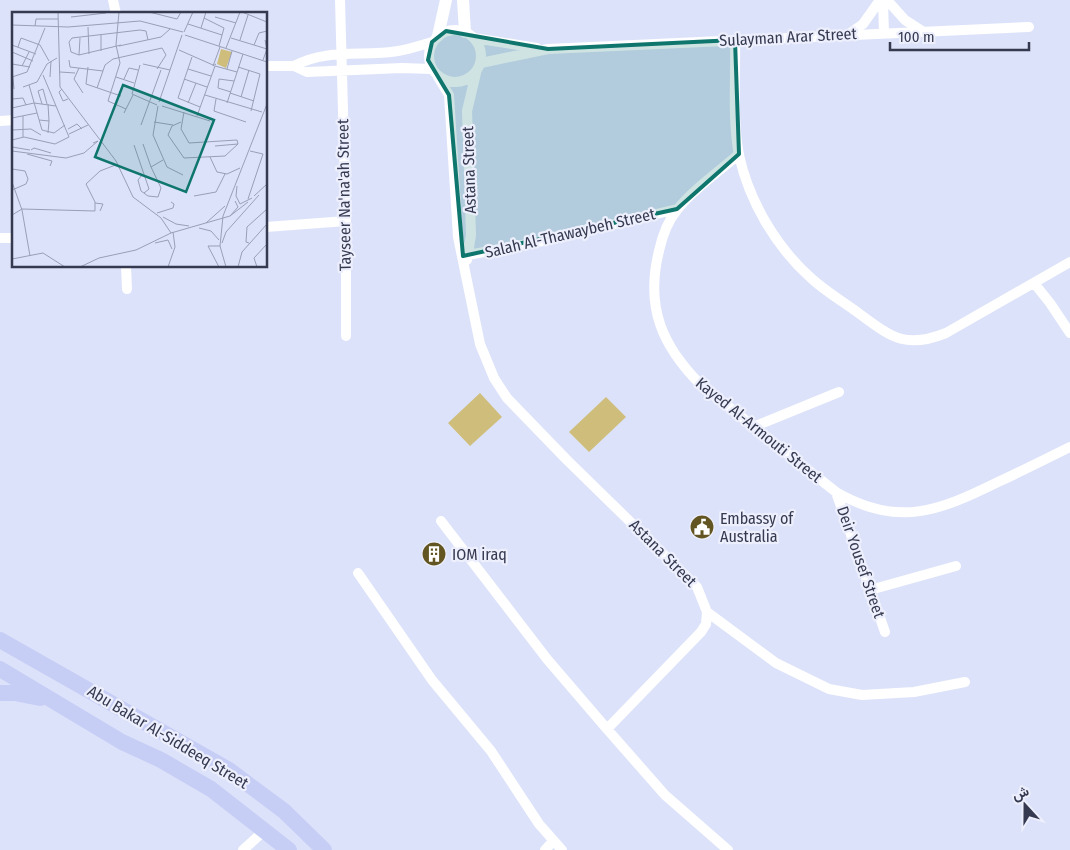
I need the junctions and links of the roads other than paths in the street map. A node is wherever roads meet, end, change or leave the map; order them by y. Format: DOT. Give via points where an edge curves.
graph roads {
  1 [pos="340,0"];
  2 [pos="446,0"];
  3 [pos="463,0"];
  4 [pos="883,0"];
  5 [pos="1029,27"];
  6 [pos="922,31"];
  7 [pos="884,32"];
  8 [pos="470,34"];
  9 [pos="848,35"];
  10 [pos="435,39"];
  11 [pos="735,40"];
  12 [pos="548,49"];
  13 [pos="341,53"];
  14 [pos="268,66"];
  15 [pos="294,66"];
  16 [pos="478,68"];
  17 [pos="342,71"];
  18 [pos="435,73"];
  19 [pos="739,154"];
  20 [pos="677,209"];
  21 [pos="346,221"];
  22 [pos="268,227"];
  23 [pos="465,256"];
  24 [pos="1070,262"];
  25 [pos="126,268"];
  26 [pos="1034,283"];
  27 [pos="127,289"];
  28 [pos="1070,334"];
  29 [pos="346,336"];
  30 [pos="839,392"];
  31 [pos="753,427"];
  32 [pos="1070,447"];
  33 [pos="836,492"];
  34 [pos="441,521"];
  35 [pos="956,566"];
  36 [pos="358,574"];
  37 [pos="870,590"];
  38 [pos="707,612"];
  39 [pos="885,632"];
  40 [pos="0,640"];
  41 [pos="0,669"];
  42 [pos="965,682"];
  43 [pos="0,693"];
  44 [pos="55,702"];
  45 [pos="607,729"];
  46 [pos="265,830"];
  47 [pos="553,841"];
  48 [pos="243,850"];
  49 [pos="289,850"];
  50 [pos="324,850"];
  51 [pos="545,850"];
  52 [pos="562,850"];
  53 [pos="728,850"];
  1 -- 13 [label="street, Tayseer Na'na'ah Street"];
  2 -- 10 [label="street"];
  3 -- 8 [label="street"];
  4 -- 6 [label="street"];
  4 -- 7 [label="street"];
  4 -- 9 [label="street" via="864,24"];
  5 -- 6 [label="street, Sulayman Arar Street"];
  6 -- 7 [label="street, Sulayman Arar Street"];
  7 -- 9 [label="street, Sulayman Arar Street"];
  8 -- 10 [label="street" via="446,31"];
  8 -- 12 [label="street, Sulayman Arar Street"];
  8 -- 16 [label="street" via="482,54"];
  9 -- 11 [label="street, Sulayman Arar Street"];
  10 -- 13 [label="street" via="398,51"];
  10 -- 18 [label="street" via="428,60"];
  11 -- 12 [label="street, Sulayman Arar Street"];
  11 -- 19 [label="street"];
  12 -- 16 [label="street, Sulayman Arar Street"];
  13 -- 15 [label="street" via="306,59"];
  13 -- 17 [label="street, Tayseer Na'na'ah Street"];
  14 -- 15 [label="street"];
  15 -- 17 [label="street" via="307,72"];
  16 -- 18 [label="street" via="468,80 458,83 448,82"];
  16 -- 23 [label="street, Astana Street" via="467,111 471,235"];
  17 -- 18 [label="street" via="402,68"];
  17 -- 21 [label="street, Tayseer Na'na'ah Street"];
  18 -- 23 [label="street, Astana Street" via="449,95 458,237"];
  19 -- 20 [label="street, Kayed Al-Armouti Street"];
  19 -- 26 [label="street" via="747,182 769,228 797,265 891,337 917,342 946,333"];
  20 -- 23 [label="street, Salah Al-Thawaybeh Street"];
  20 -- 31 [label="street, Kayed Al-Armouti Street" via="664,232 653,277 658,321 683,366"];
  21 -- 22 [label="street"];
  21 -- 29 [label="street, Tayseer Na'na'ah Street"];
  23 -- 38 [label="street, Astana Street" via="480,344 499,388 567,460 697,587"];
  24 -- 26 [label="street"];
  25 -- 27 [label="street"];
  26 -- 28 [label="street"];
  30 -- 31 [label="street"];
  31 -- 33 [label="street, Kayed Al-Armouti Street"];
  32 -- 33 [label="street, Kayed Al-Armouti Street" via="964,499 933,510 909,513 878,509 853,502"];
  33 -- 37 [label="street, Deir Yousef Street"];
  34 -- 45 [label="street" via="547,659"];
  35 -- 37 [label="street"];
  36 -- 47 [label="street" via="432,680 491,751"];
  37 -- 39 [label="street, Deir Yousef Street"];
  38 -- 42 [label="street" via="776,663 829,689 862,695 914,692"];
  38 -- 45 [label="street" via="701,632"];
  40 -- 50 [label="main road, Abu Bakar Al-Siddeeq Street" via="229,770 284,811"];
  41 -- 44 [label="main road, Abu Bakar Al-Siddeeq Street"];
  43 -- 44 [label="main road" via="29,695"];
  44 -- 46 [label="main road, Abu Bakar Al-Siddeeq Street" via="122,742 211,788"];
  45 -- 53 [label="street" via="665,795"];
  46 -- 48 [label="street"];
  46 -- 49 [label="main road, Abu Bakar Al-Siddeeq Street"];
  47 -- 51 [label="street"];
  47 -- 52 [label="street"];
}
